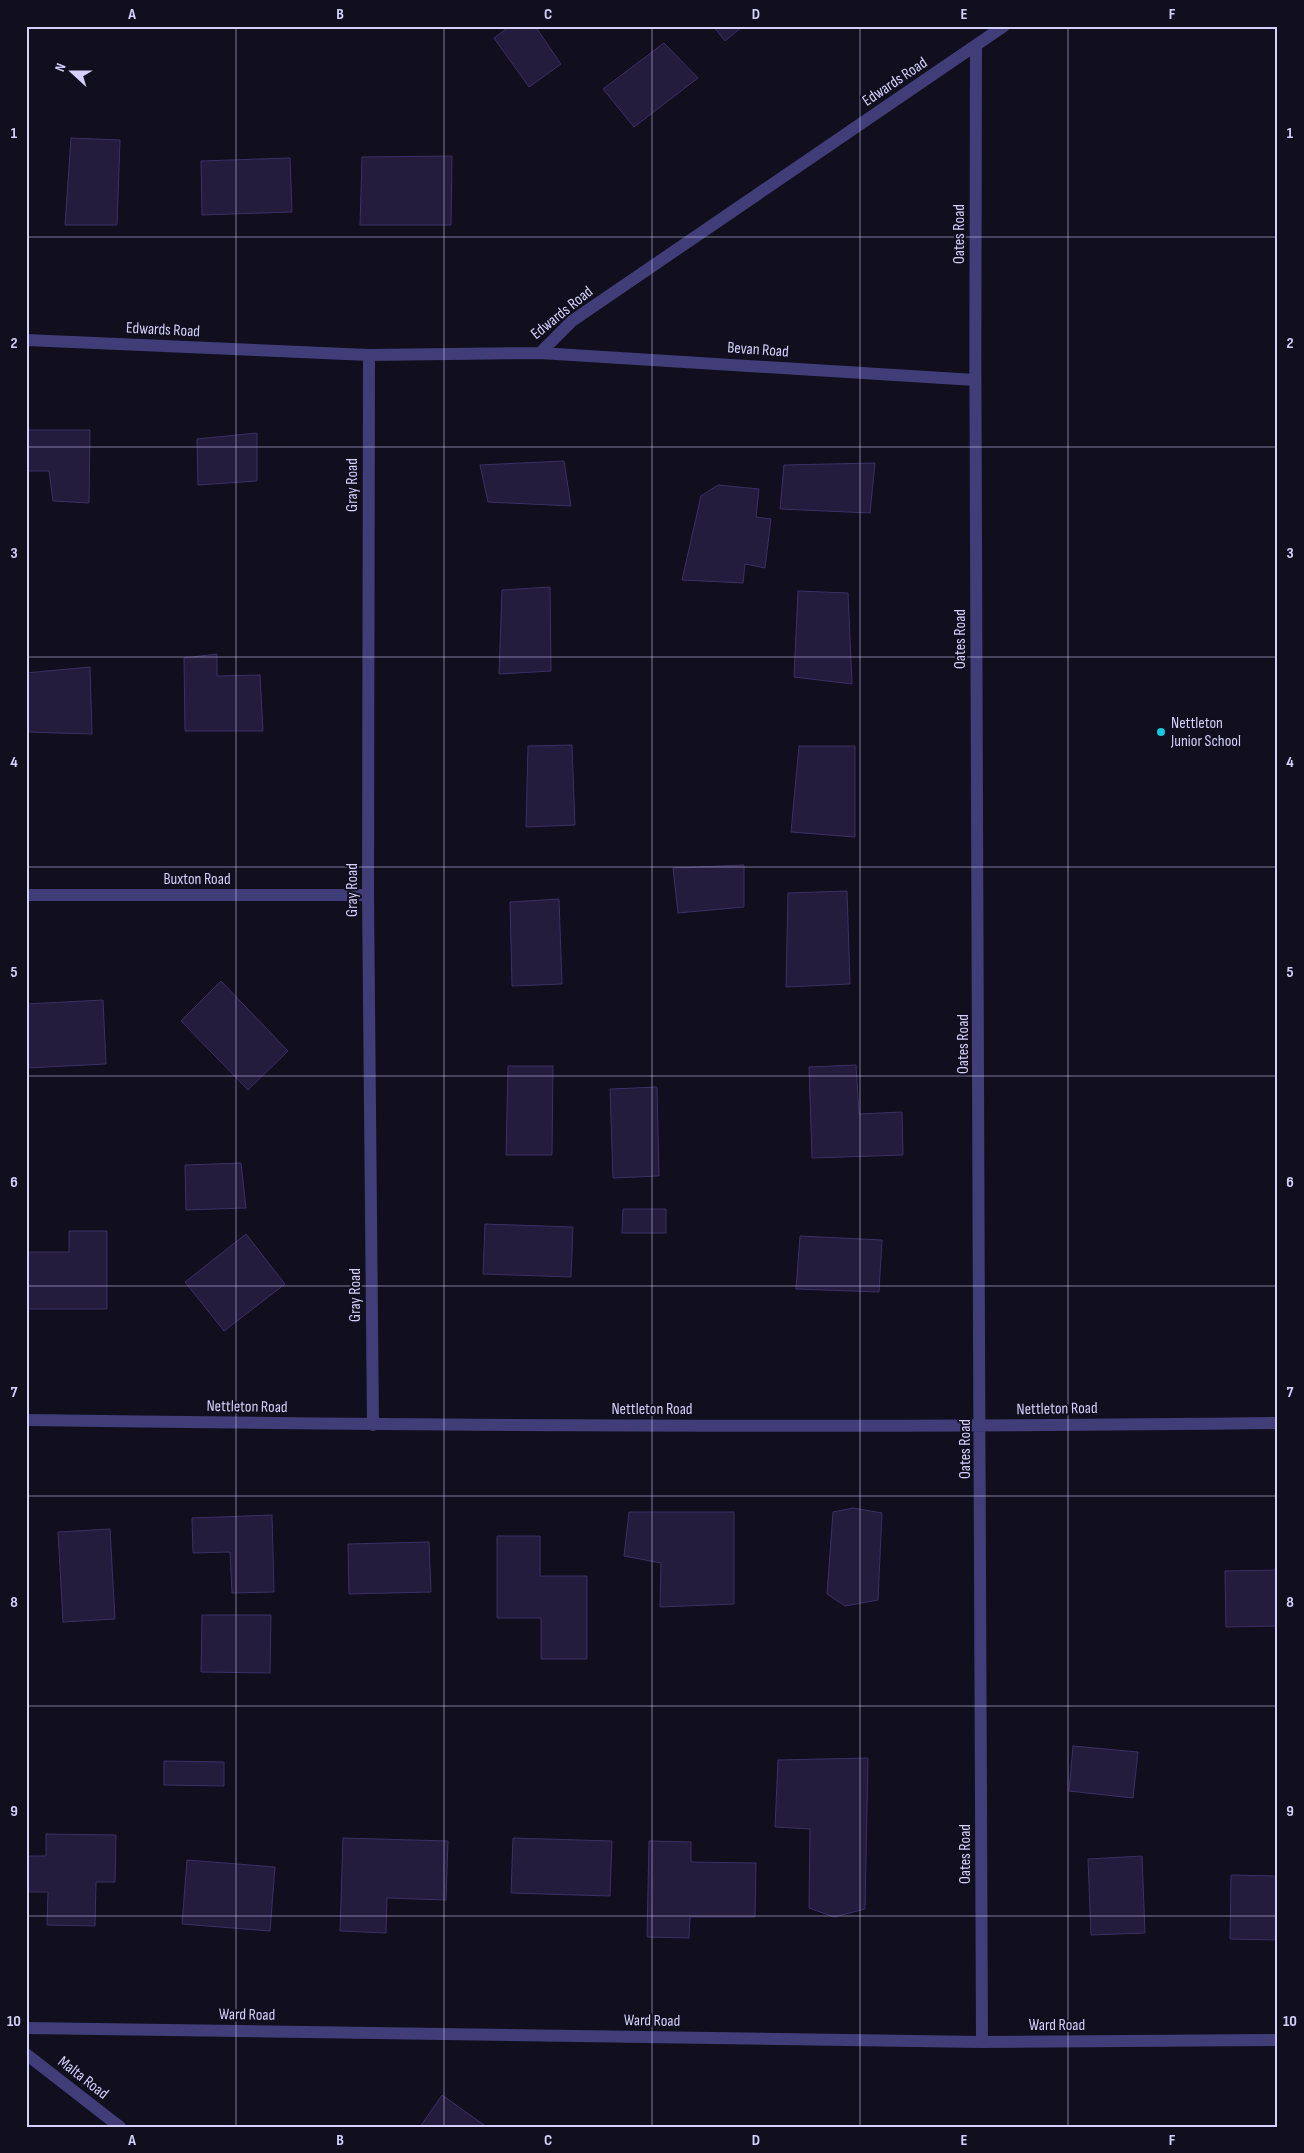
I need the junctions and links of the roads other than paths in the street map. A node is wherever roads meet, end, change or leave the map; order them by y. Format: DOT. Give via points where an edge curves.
graph roads {
  1 [pos="1004,26"];
  2 [pos="976,47"];
  3 [pos="26,340"];
  4 [pos="540,353"];
  5 [pos="369,356"];
  6 [pos="974,380"];
  7 [pos="26,895"];
  8 [pos="368,895"];
  9 [pos="26,1420"];
  10 [pos="1278,1423"];
  11 [pos="373,1425"];
  12 [pos="981,1427"];
  13 [pos="26,2028"];
  14 [pos="1278,2040"];
  15 [pos="982,2042"];
  16 [pos="26,2054"];
  17 [pos="120,2127"];
  1 -- 2 [label="street, Edwards Road"];
  2 -- 4 [label="street, Edwards Road" via="572,321"];
  2 -- 6 [label="street, Oates Road"];
  3 -- 5 [label="street, Edwards Road"];
  4 -- 5 [label="street, Edwards Road"];
  4 -- 6 [label="street, Bevan Road"];
  5 -- 8 [label="street, Gray Road"];
  6 -- 12 [label="street, Oates Road"];
  7 -- 8 [label="street, Buxton Road"];
  8 -- 11 [label="street, Gray Road"];
  9 -- 11 [label="street, Nettleton Road"];
  10 -- 12 [label="street, Nettleton Road"];
  11 -- 12 [label="street, Nettleton Road"];
  12 -- 15 [label="street, Oates Road"];
  13 -- 15 [label="street, Ward Road"];
  14 -- 15 [label="street, Ward Road"];
  16 -- 17 [label="street, Malta Road"];
}
